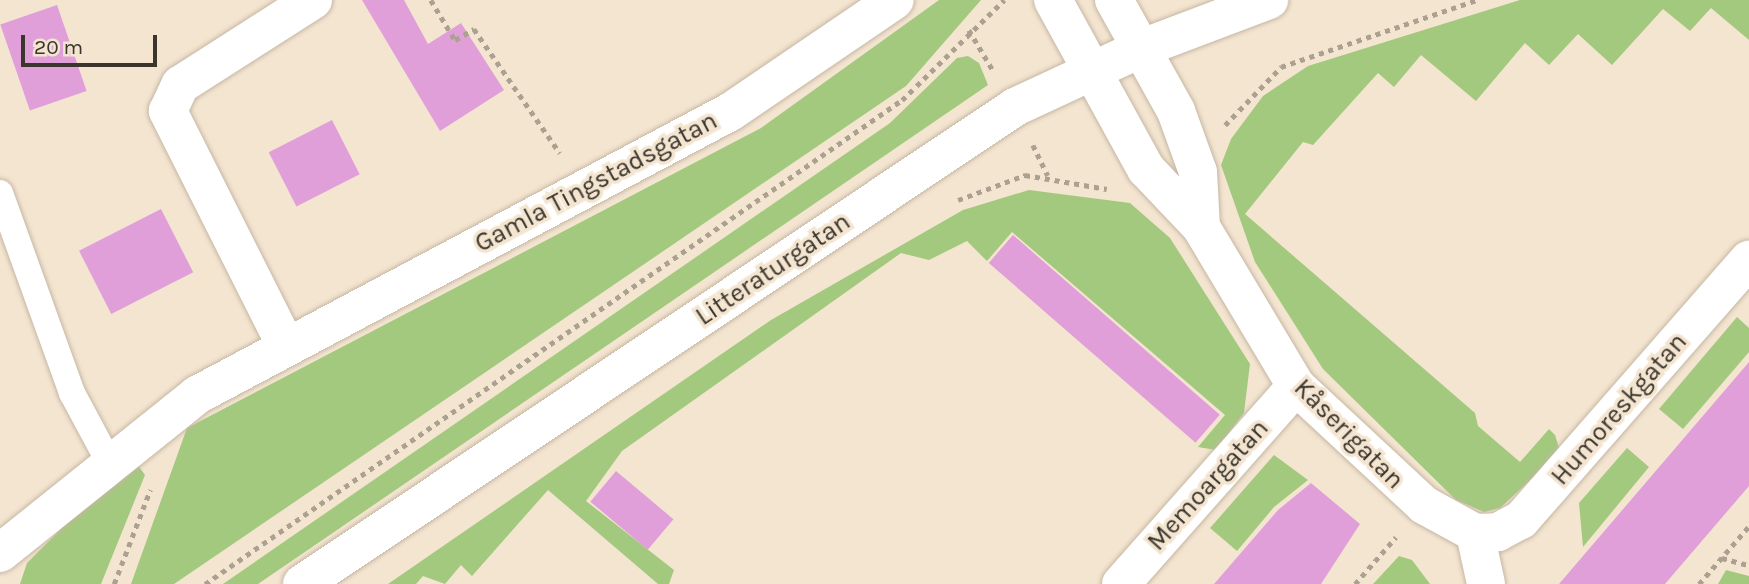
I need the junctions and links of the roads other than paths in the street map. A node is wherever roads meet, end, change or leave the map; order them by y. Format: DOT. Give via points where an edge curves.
graph roads {
  1 [pos="313,0"];
  2 [pos="895,0"];
  3 [pos="1053,0"];
  4 [pos="1114,0"];
  5 [pos="1269,0"];
  6 [pos="1142,48"];
  7 [pos="1090,71"];
  8 [pos="0,193"];
  9 [pos="1200,227"];
  10 [pos="1749,260"];
  11 [pos="285,344"];
  12 [pos="1296,386"];
  13 [pos="108,462"];
  14 [pos="1475,533"];
  15 [pos="0,553"];
  16 [pos="302,584"];
  17 [pos="1121,584"];
  18 [pos="1486,584"];
  1 -- 11 [label="street" via="180,85 168,111"];
  2 -- 11 [label="street, Gamla Tingstadsgatan" via="730,112"];
  3 -- 7 [label="street, Kåserigatan"];
  4 -- 6 [label="street, Kåserigatan"];
  5 -- 6 [label="street, Litteraturgatan"];
  6 -- 7 [label="street, Litteraturgatan"];
  6 -- 9 [label="street, Kåserigatan" via="1198,172"];
  7 -- 9 [label="street, Kåserigatan" via="1146,169"];
  7 -- 16 [label="street, Litteraturgatan" via="1015,107"];
  8 -- 13 [label="lane" via="72,393"];
  9 -- 12 [label="street, Kåserigatan"];
  10 -- 14 [label="street, Humoreskgatan" via="1521,520 1498,533"];
  11 -- 13 [label="street, Gamla Tingstadsgatan" via="144,433"];
  12 -- 14 [label="street, Kåserigatan" via="1424,505"];
  12 -- 17 [label="street, Memoargatan"];
  13 -- 15 [label="street, Gamla Tingstadsgatan"];
  14 -- 18 [label="street"];
}
